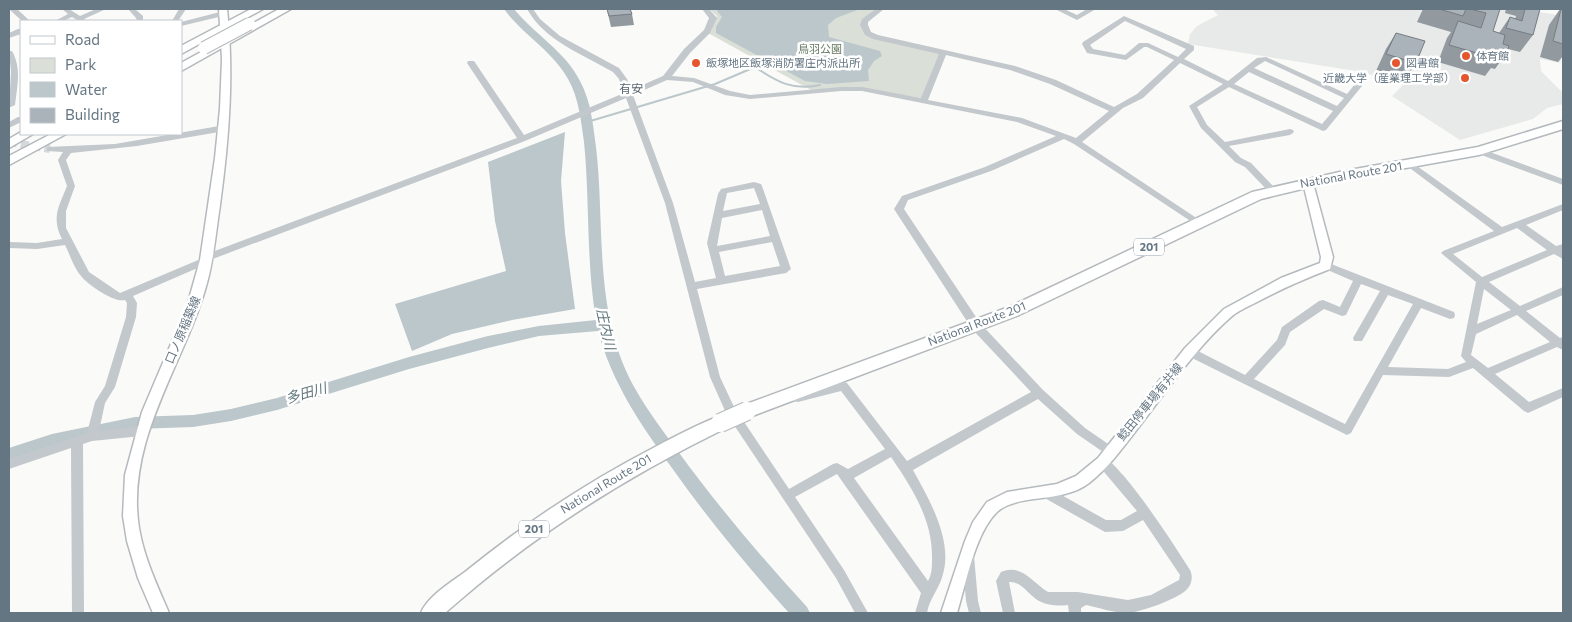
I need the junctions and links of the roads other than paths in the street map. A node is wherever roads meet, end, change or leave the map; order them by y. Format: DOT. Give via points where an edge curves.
graph roads {
  1 [pos="13,9"];
  2 [pos="65,9"];
  3 [pos="102,9"];
  4 [pos="131,9"];
  5 [pos="182,9"];
  6 [pos="258,9"];
  7 [pos="267,9"];
  8 [pos="275,9"];
  9 [pos="286,9"];
  10 [pos="530,9"];
  11 [pos="705,9"];
  12 [pos="880,9"];
  13 [pos="1059,9"];
  14 [pos="1092,9"];
  15 [pos="225,16"];
  16 [pos="79,18"];
  17 [pos="25,20"];
  18 [pos="65,20"];
  19 [pos="140,20"];
  20 [pos="176,20"];
  21 [pos="247,22"];
  22 [pos="182,24"];
  23 [pos="227,43"];
  24 [pos="204,46"];
  25 [pos="182,49"];
  26 [pos="943,52"];
  27 [pos="9,53"];
  28 [pos="182,56"];
  29 [pos="1179,60"];
  30 [pos="182,61"];
  31 [pos="471,63"];
  32 [pos="182,67"];
  33 [pos="1249,68"];
  34 [pos="15,72"];
  35 [pos="666,78"];
  36 [pos="1229,84"];
  37 [pos="1358,86"];
  38 [pos="629,94"];
  39 [pos="1348,97"];
  40 [pos="924,101"];
  41 [pos="10,106"];
  42 [pos="1114,110"];
  43 [pos="1338,110"];
  44 [pos="1563,125"];
  45 [pos="225,128"];
  46 [pos="1290,132"];
  47 [pos="25,135"];
  48 [pos="38,135"];
  49 [pos="49,135"];
  50 [pos="58,135"];
  51 [pos="1064,136"];
  52 [pos="522,139"];
  53 [pos="1077,142"];
  54 [pos="9,144"];
  55 [pos="1223,145"];
  56 [pos="50,149"];
  57 [pos="9,150"];
  58 [pos="68,151"];
  59 [pos="1480,151"];
  60 [pos="9,156"];
  61 [pos="9,161"];
  62 [pos="1410,164"];
  63 [pos="1308,182"];
  64 [pos="1563,182"];
  65 [pos="1272,190"];
  66 [pos="766,206"];
  67 [pos="1563,207"];
  68 [pos="719,215"];
  69 [pos="1198,223"];
  70 [pos="1519,225"];
  71 [pos="1501,231"];
  72 [pos="775,238"];
  73 [pos="68,241"];
  74 [pos="9,245"];
  75 [pos="1559,248"];
  76 [pos="714,250"];
  77 [pos="1563,256"];
  78 [pos="206,259"];
  79 [pos="1326,266"];
  80 [pos="1358,279"];
  81 [pos="721,280"];
  82 [pos="1480,281"];
  83 [pos="690,287"];
  84 [pos="1386,290"];
  85 [pos="1563,291"];
  86 [pos="127,295"];
  87 [pos="1419,302"];
  88 [pos="1518,311"];
  89 [pos="1450,315"];
  90 [pos="976,326"];
  91 [pos="1470,332"];
  92 [pos="1358,338"];
  93 [pos="1562,343"];
  94 [pos="1190,352"];
  95 [pos="1474,363"];
  96 [pos="1381,371"];
  97 [pos="1487,374"];
  98 [pos="1247,380"];
  99 [pos="1563,392"];
  100 [pos="1039,393"];
  101 [pos="788,396"];
  102 [pos="142,431"];
  103 [pos="92,436"];
  104 [pos="76,440"];
  105 [pos="891,451"];
  106 [pos="1106,456"];
  107 [pos="9,464"];
  108 [pos="905,468"];
  109 [pos="846,476"];
  110 [pos="1046,492"];
  111 [pos="787,496"];
  112 [pos="1146,512"];
  113 [pos="968,556"];
  114 [pos="928,592"];
  115 [pos="1085,599"];
  116 [pos="1113,609"];
  117 [pos="78,613"];
  118 [pos="161,613"];
  119 [pos="432,613"];
  120 [pos="862,613"];
  121 [pos="921,613"];
  122 [pos="950,613"];
  123 [pos="975,613"];
  124 [pos="1008,613"];
  125 [pos="1075,613"];
  1 -- 17 [label="street"];
  2 -- 16 [label="street"];
  3 -- 16 [label="street"];
  4 -- 19 [label="street"];
  5 -- 20 [label="street"];
  6 -- 15 [label="highway"];
  7 -- 21 [label="highway"];
  8 -- 21 [label="highway"];
  9 -- 23 [label="highway"];
  10 -- 38 [label="street" via="542,28 616,70"];
  11 -- 35 [label="street" via="713,18 707,30"];
  12 -- 26 [label="street" via="865,21 865,29 871,35"];
  13 -- 14 [label="street" via="1077,18"];
  15 -- 22 [label="street"];
  15 -- 23 [label="main road, 口ノ原稲築線"];
  15 -- 25 [label="highway"];
  16 -- 18 [label="street"];
  21 -- 24 [label="highway, bridge"];
  23 -- 32 [label="highway"];
  23 -- 45 [label="main road, 口ノ原稲築線"];
  24 -- 28 [label="highway"];
  24 -- 30 [label="highway"];
  26 -- 40 [label="street"];
  26 -- 42 [label="street" via="1035,75"];
  27 -- 34 [label="street" via="15,62"];
  29 -- 29 [label="street" via="1148,45 1142,45 1126,58 1090,51 1086,44 1124,18 1191,48"];
  29 -- 36 [label="street"];
  29 -- 42 [label="street" via="1140,96"];
  31 -- 52 [label="street"];
  33 -- 36 [label="street"];
  33 -- 39 [label="street" via="1266,59"];
  33 -- 43 [label="street"];
  34 -- 41 [label="street"];
  35 -- 38 [label="street"];
  35 -- 40 [label="street" via="694,80 728,93 750,97 852,88"];
  36 -- 43 [label="street" via="1322,128"];
  36 -- 55 [label="street" via="1193,106 1204,126"];
  37 -- 39 [label="street"];
  38 -- 52 [label="street"];
  38 -- 83 [label="street" via="669,203"];
  39 -- 43 [label="street"];
  40 -- 51 [label="street" via="1019,120"];
  42 -- 53 [label="street"];
  44 -- 59 [label="highway, National Route 201 / 201"];
  45 -- 58 [label="street"];
  45 -- 78 [label="main road, 口ノ原稲築線"];
  46 -- 55 [label="street"];
  47 -- 54 [label="highway"];
  48 -- 57 [label="highway"];
  49 -- 60 [label="highway"];
  50 -- 61 [label="highway"];
  51 -- 53 [label="street"];
  51 -- 90 [label="street" via="988,169 911,196 900,205 901,212"];
  52 -- 78 [label="street"];
  53 -- 69 [label="street"];
  55 -- 65 [label="street"];
  56 -- 58 [label="street"];
  58 -- 73 [label="street" via="62,160 71,186 60,218"];
  59 -- 62 [label="highway, National Route 201 / 201"];
  59 -- 64 [label="street"];
  62 -- 63 [label="highway, National Route 201 / 201"];
  62 -- 71 [label="street"];
  63 -- 65 [label="highway, National Route 201 / 201"];
  63 -- 79 [label="main road" via="1327,257"];
  65 -- 69 [label="highway, National Route 201 / 201"];
  66 -- 68 [label="street"];
  66 -- 68 [label="street" via="758,186 754,185 724,191"];
  66 -- 72 [label="street"];
  67 -- 70 [label="street"];
  68 -- 76 [label="street" via="712,242"];
  69 -- 90 [label="highway, National Route 201 / 201" via="1056,292"];
  70 -- 71 [label="street"];
  70 -- 75 [label="street"];
  71 -- 82 [label="street" via="1446,254"];
  72 -- 76 [label="street"];
  72 -- 81 [label="street" via="786,269"];
  73 -- 74 [label="street" via="37,246"];
  73 -- 86 [label="street" via="85,274 115,296"];
  75 -- 77 [label="street"];
  75 -- 82 [label="street"];
  76 -- 81 [label="street"];
  78 -- 86 [label="street"];
  78 -- 102 [label="main road, 口ノ原稲築線" via="191,314"];
  79 -- 80 [label="street"];
  79 -- 94 [label="main road, 鯰田停車場有井線" via="1285,281 1228,312"];
  80 -- 84 [label="street"];
  80 -- 98 [label="street" via="1342,312 1323,304 1286,330 1281,342"];
  81 -- 83 [label="street"];
  82 -- 88 [label="street"];
  82 -- 91 [label="street"];
  83 -- 111 [label="street" via="715,377 730,410"];
  84 -- 87 [label="street"];
  84 -- 92 [label="street"];
  85 -- 88 [label="street"];
  86 -- 103 [label="street" via="132,303 131,317 110,387 100,402"];
  87 -- 89 [label="street"];
  87 -- 96 [label="street"];
  88 -- 91 [label="street"];
  88 -- 93 [label="street"];
  90 -- 100 [label="street"];
  90 -- 101 [label="highway, National Route 201 / 201"];
  91 -- 95 [label="street" via="1466,356"];
  93 -- 97 [label="street"];
  94 -- 98 [label="street"];
  94 -- 106 [label="main road, 鯰田停車場有井線"];
  95 -- 96 [label="street" via="1449,373"];
  95 -- 97 [label="street"];
  96 -- 98 [label="street" via="1347,430"];
  97 -- 99 [label="street" via="1528,408"];
  100 -- 106 [label="street"];
  100 -- 108 [label="street"];
  101 -- 105 [label="street" via="798,398 843,386"];
  101 -- 119 [label="highway, National Route 201 / 201, bridge" via="690,436 598,486 496,557"];
  102 -- 103 [label="street"];
  102 -- 118 [label="main road, 口ノ原稲築線" via="133,474 130,516 138,554"];
  103 -- 104 [label="street"];
  104 -- 107 [label="street"];
  104 -- 117 [label="street"];
  105 -- 108 [label="street"];
  105 -- 109 [label="street"];
  106 -- 110 [label="main road, 鯰田停車場有井線" via="1086,478"];
  106 -- 112 [label="street"];
  108 -- 114 [label="street" via="928,506 936,532 938,572"];
  109 -- 111 [label="street" via="836,468"];
  109 -- 114 [label="street"];
  110 -- 112 [label="street" via="1106,526 1123,525"];
  110 -- 113 [label="main road, 鯰田停車場有井線" via="1012,498 993,506 979,526"];
  111 -- 120 [label="street" via="840,574"];
  112 -- 116 [label="street" via="1186,574 1185,582 1141,605"];
  113 -- 122 [label="main road, 鯰田停車場有井線"];
  113 -- 123 [label="street"];
  114 -- 121 [label="street"];
  115 -- 116 [label="street"];
  115 -- 124 [label="street" via="1050,599 1012,574 1005,576 1001,587"];
  115 -- 125 [label="street" via="1074,606"];
}
